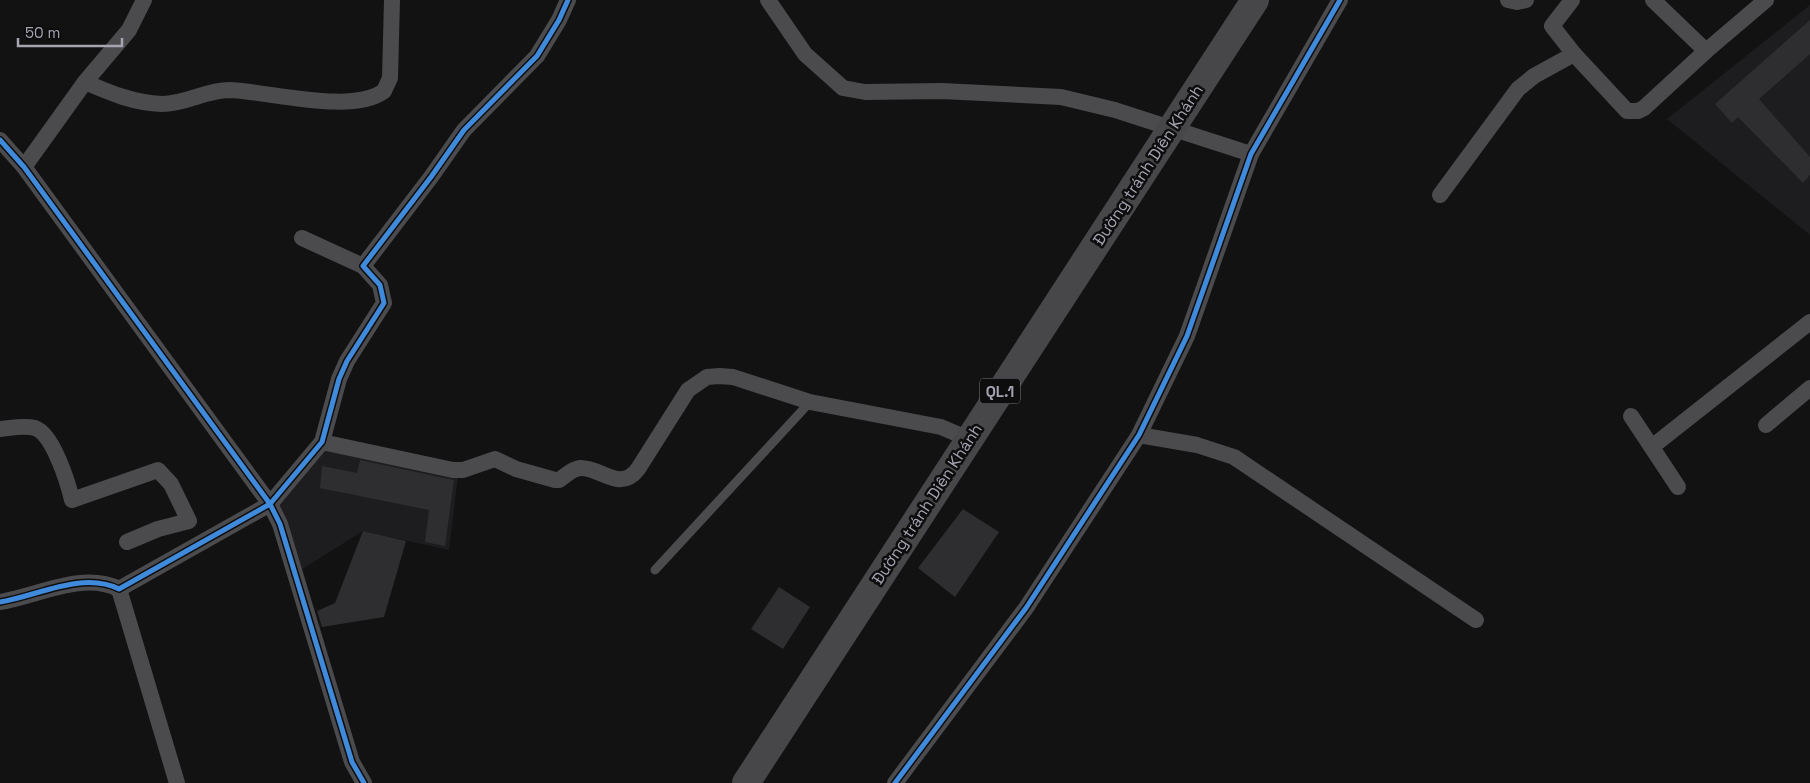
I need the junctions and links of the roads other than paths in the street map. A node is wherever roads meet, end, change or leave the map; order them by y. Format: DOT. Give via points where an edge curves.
graph roads {
  1 [pos="144,0"];
  2 [pos="392,0"];
  3 [pos="568,0"];
  4 [pos="768,0"];
  5 [pos="1255,0"];
  6 [pos="1340,0"];
  7 [pos="1508,0"];
  8 [pos="1526,0"];
  9 [pos="1572,0"];
  10 [pos="1653,0"];
  11 [pos="1766,0"];
  12 [pos="1706,51"];
  13 [pos="1574,54"];
  14 [pos="85,82"];
  15 [pos="1173,128"];
  16 [pos="0,140"];
  17 [pos="1250,154"];
  18 [pos="24,167"];
  19 [pos="1440,195"];
  20 [pos="302,238"];
  21 [pos="363,266"];
  22 [pos="1810,322"];
  23 [pos="1810,388"];
  24 [pos="810,402"];
  25 [pos="1631,416"];
  26 [pos="1766,425"];
  27 [pos="0,430"];
  28 [pos="1138,435"];
  29 [pos="969,439"];
  30 [pos="322,442"];
  31 [pos="1653,446"];
  32 [pos="1678,487"];
  33 [pos="270,504"];
  34 [pos="127,542"];
  35 [pos="654,570"];
  36 [pos="119,589"];
  37 [pos="0,602"];
  38 [pos="1476,620"];
  39 [pos="177,783"];
  40 [pos="364,783"];
  41 [pos="746,783"];
  42 [pos="895,783"];
  1 -- 14 [label="street" via="129,30"];
  2 -- 14 [label="street" via="390,78 384,91 370,98 310,101 228,90 162,104 124,99"];
  3 -- 21 [label="street" via="537,56 464,130"];
  4 -- 15 [label="street" via="805,54 843,88 865,92 942,91 1060,97"];
  5 -- 15 [label="highway, Đường tránh Diên Khánh / QL.1"];
  6 -- 17 [label="street"];
  7 -- 8 [label="street"];
  9 -- 13 [label="street" via="1552,26"];
  10 -- 12 [label="street"];
  11 -- 12 [label="street"];
  12 -- 13 [label="street" via="1644,108 1633,112 1623,109"];
  13 -- 19 [label="street" via="1534,76 1518,89"];
  14 -- 18 [label="street"];
  15 -- 17 [label="street"];
  15 -- 29 [label="highway, Đường tránh Diên Khánh / QL.1"];
  16 -- 18 [label="street"];
  17 -- 28 [label="street" via="1187,336"];
  18 -- 33 [label="street"];
  20 -- 21 [label="street"];
  21 -- 30 [label="street" via="380,285 384,303 347,361"];
  22 -- 31 [label="street"];
  23 -- 26 [label="street"];
  24 -- 29 [label="street" via="941,427"];
  24 -- 30 [label="street" via="734,377 707,377 688,390 638,469 627,479 582,468 559,480 548,480 495,459 463,470 453,470"];
  24 -- 35 [label="lane"];
  25 -- 31 [label="street"];
  27 -- 34 [label="street" via="37,428 48,439 72,500 158,470 171,484 189,521"];
  28 -- 38 [label="street" via="1197,445 1234,457"];
  28 -- 42 [label="street" via="1026,608"];
  29 -- 41 [label="highway, Đường tránh Diên Khánh / QL.1"];
  30 -- 33 [label="street"];
  31 -- 32 [label="street"];
  33 -- 36 [label="street"];
  33 -- 40 [label="street" via="280,524 352,762"];
  36 -- 37 [label="street" via="108,584 69,584"];
  36 -- 39 [label="street"];
}
